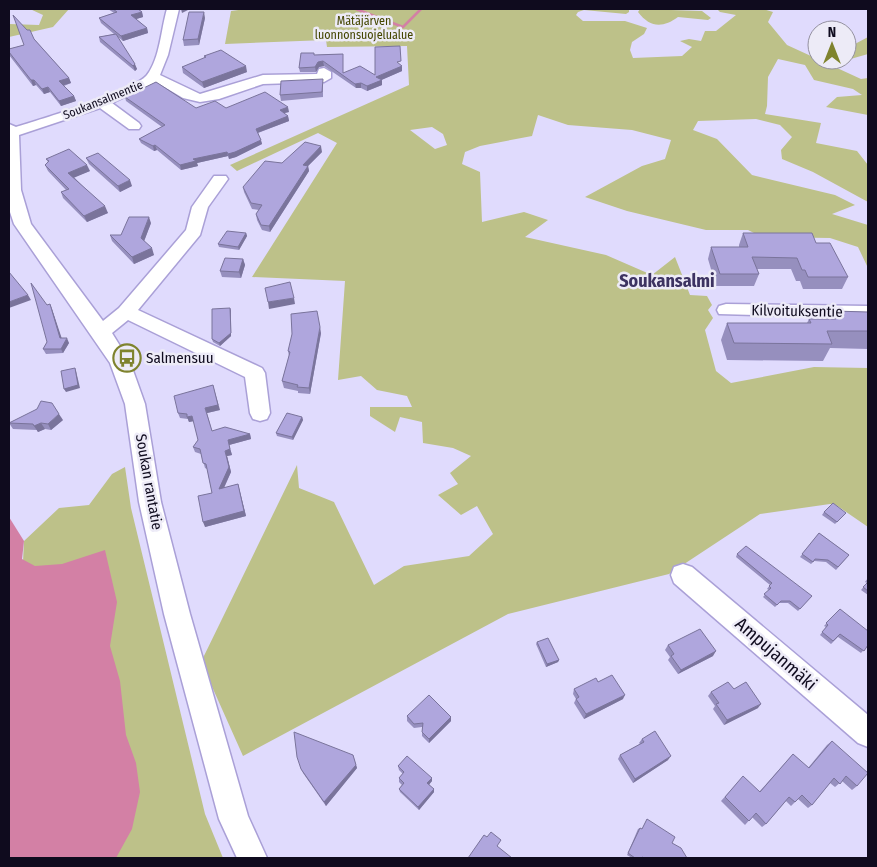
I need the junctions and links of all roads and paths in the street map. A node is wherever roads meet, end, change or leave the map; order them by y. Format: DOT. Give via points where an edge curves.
graph roads {
  1 [pos="172,9"];
  2 [pos="324,72"];
  3 [pos="152,77"];
  4 [pos="101,102"];
  5 [pos="134,126"];
  6 [pos="10,131"];
  7 [pos="220,179"];
  8 [pos="726,310"];
  9 [pos="126,312"];
  10 [pos="868,312"];
  11 [pos="101,332"];
  12 [pos="260,413"];
  13 [pos="683,575"];
  14 [pos="868,733"];
  15 [pos="252,858"];
  1 -- 3 [label="street, Soukansalmentie" via="158,66"];
  2 -- 3 [label="street" via="324,78 260,80 200,98 192,97 162,78"];
  3 -- 4 [label="street, Soukansalmentie" via="146,84"];
  4 -- 5 [label="street"];
  4 -- 6 [label="street, Soukansalmentie"];
  6 -- 11 [label="street, Soukan rantatie" via="18,215 25,230"];
  7 -- 9 [label="street" via="204,199 194,231"];
  8 -- 10 [label="street, Kilvoituksentie"];
  9 -- 11 [label="street"];
  9 -- 12 [label="street" via="255,373"];
  11 -- 15 [label="street, Soukan rantatie" via="120,362 136,404 150,502 178,614 234,819"];
  13 -- 14 [label="street, Ampujanmäki"];
}
